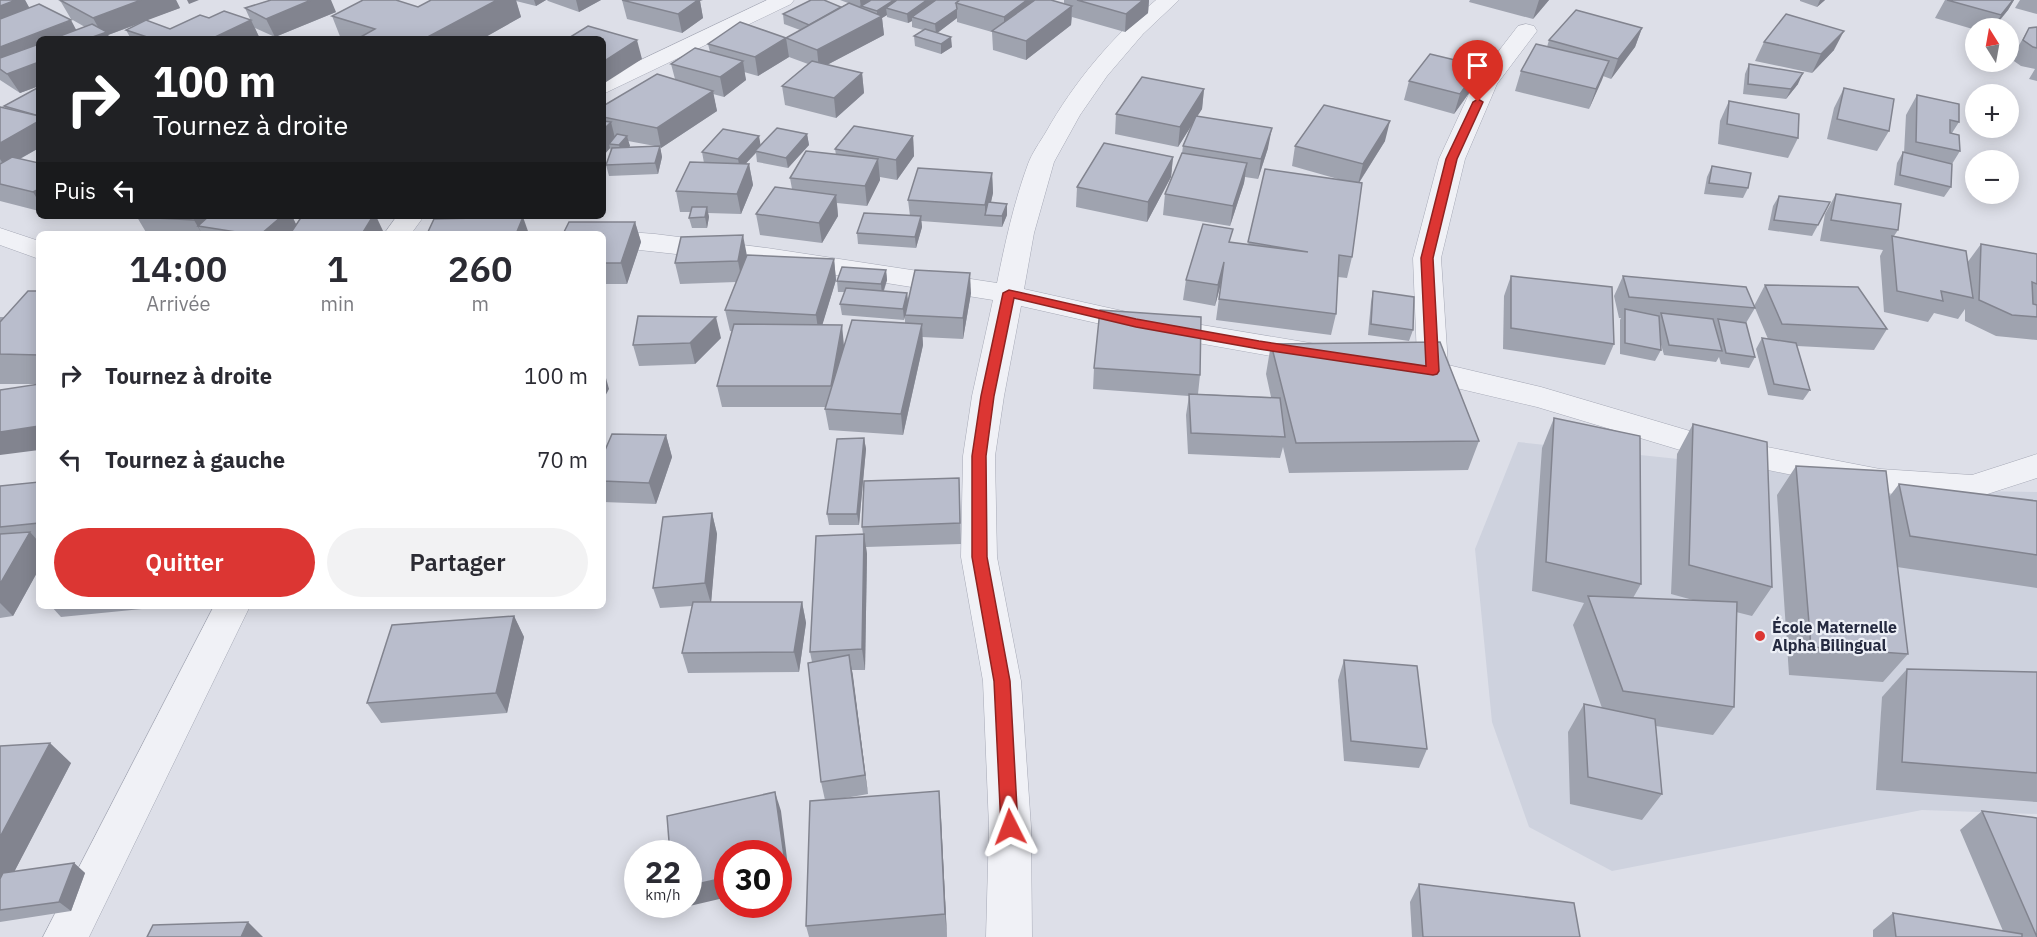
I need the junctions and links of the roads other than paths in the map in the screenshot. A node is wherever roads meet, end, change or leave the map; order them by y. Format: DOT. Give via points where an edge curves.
graph roads {
  1 [pos="784,0"];
  2 [pos="1169,0"];
  3 [pos="1527,31"];
  4 [pos="606,86"];
  5 [pos="409,219"];
  6 [pos="399,231"];
  7 [pos="0,236"];
  8 [pos="606,238"];
  9 [pos="36,250"];
  10 [pos="1009,293"];
  11 [pos="1340,357"];
  12 [pos="1386,364"];
  13 [pos="1433,371"];
  14 [pos="2037,466"];
  15 [pos="230,609"];
  16 [pos="66,937"];
  17 [pos="1009,937"];
  1 -- 4 [label="street"];
  2 -- 10 [label="street" via="1135,29 1099,71 1068,114 1041,162"];
  3 -- 13 [label="street" via="1486,83 1452,159 1427,258"];
  5 -- 6 [label="street"];
  7 -- 9 [label="street"];
  8 -- 10 [label="street" via="767,256"];
  10 -- 11 [label="street" via="1136,323"];
  10 -- 17 [label="street" via="979,456 980,557 1002,681 1010,827"];
  12 -- 13 [label="street"];
  13 -- 14 [label="street" via="1700,445 1880,481 1972,487"];
  15 -- 16 [label="street"];
}
